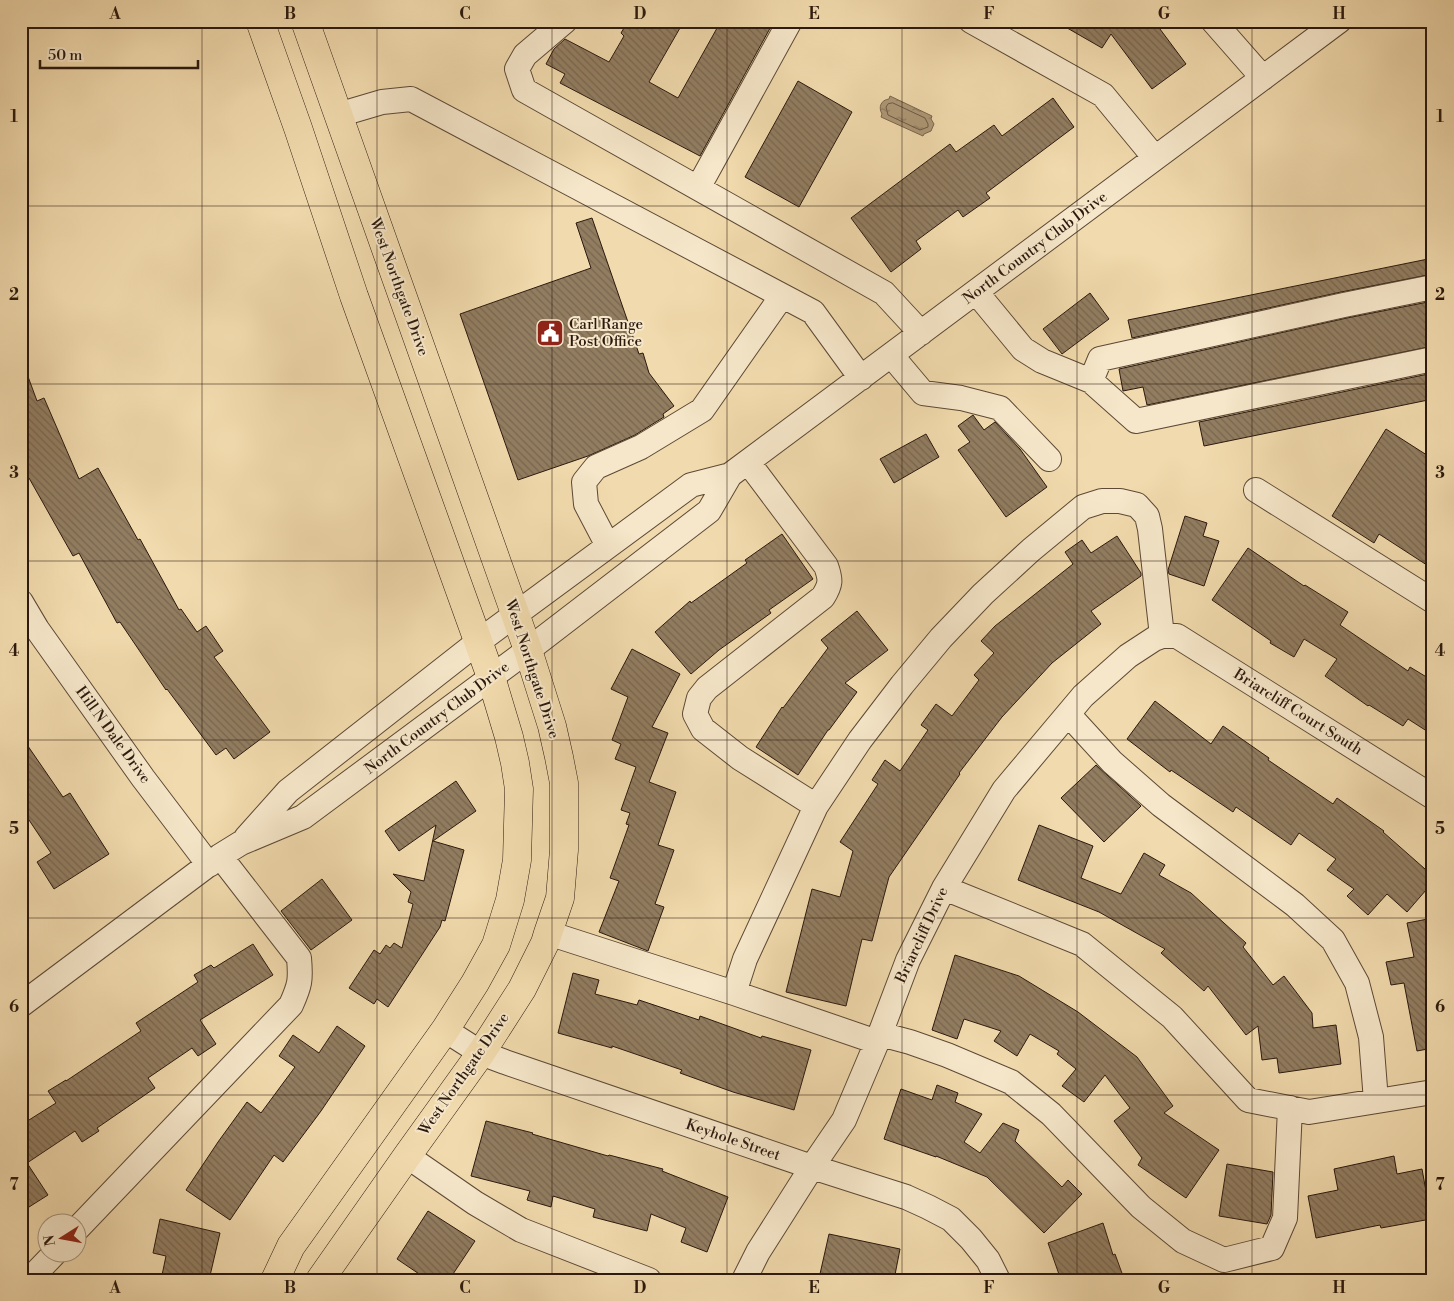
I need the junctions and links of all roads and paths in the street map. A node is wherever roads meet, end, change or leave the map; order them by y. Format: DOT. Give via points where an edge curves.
graph roads {
  1 [pos="260,21"];
  2 [pos="305,21"];
  3 [pos="565,21"];
  4 [pos="790,21"];
  5 [pos="971,21"];
  6 [pos="1213,21"];
  7 [pos="1339,21"];
  8 [pos="1263,78"];
  9 [pos="338,115"];
  10 [pos="298,128"];
  11 [pos="1156,158"];
  12 [pos="698,188"];
  13 [pos="1433,288"];
  14 [pos="976,292"];
  15 [pos="782,296"];
  16 [pos="921,333"];
  17 [pos="891,355"];
  18 [pos="1433,359"];
  19 [pos="861,378"];
  20 [pos="1091,381"];
  21 [pos="1049,459"];
  22 [pos="739,469"];
  23 [pos="1256,490"];
  24 [pos="608,546"];
  25 [pos="1433,601"];
  26 [pos="21,602"];
  27 [pos="515,614"];
  28 [pos="1162,636"];
  29 [pos="478,642"];
  30 [pos="528,650"];
  31 [pos="491,677"];
  32 [pos="1068,714"];
  33 [pos="1433,797"];
  34 [pos="816,806"];
  35 [pos="242,843"];
  36 [pos="214,861"];
  37 [pos="944,888"];
  38 [pos="548,933"];
  39 [pos="734,993"];
  40 [pos="21,1005"];
  41 [pos="445,1030"];
  42 [pos="878,1038"];
  43 [pos="481,1053"];
  44 [pos="1433,1092"];
  45 [pos="1376,1101"];
  46 [pos="1290,1108"];
  47 [pos="407,1156"];
  48 [pos="812,1167"];
  49 [pos="88,1218"];
  50 [pos="44,1264"];
  51 [pos="327,1277"];
  52 [pos="29,1280"];
  53 [pos="275,1280"];
  54 [pos="649,1280"];
  55 [pos="744,1280"];
  56 [pos="998,1280"];
  1 -- 10 [label="main road"];
  2 -- 9 [label="main road, West Northgate Drive"];
  3 -- 12 [label="street" via="525,55 518,69 524,90"];
  4 -- 12 [label="street"];
  5 -- 11 [label="street" via="1103,95"];
  6 -- 8 [label="street"];
  7 -- 8 [label="street, North Country Club Drive"];
  8 -- 11 [label="street, North Country Club Drive"];
  9 -- 10 [label="main road"];
  9 -- 15 [label="street" via="382,102 411,99"];
  9 -- 27 [label="main road, West Northgate Drive"];
  10 -- 29 [label="main road" via="354,296"];
  11 -- 14 [label="street, North Country Club Drive"];
  12 -- 16 [label="street" via="884,293"];
  13 -- 20 [label="street" via="1100,359"];
  14 -- 16 [label="street, North Country Club Drive"];
  14 -- 20 [label="street" via="1023,349 1042,361"];
  15 -- 19 [label="street" via="813,312"];
  15 -- 24 [label="street" via="702,410 641,447 596,467 584,482 586,504"];
  16 -- 17 [label="street, North Country Club Drive"];
  17 -- 19 [label="street, North Country Club Drive"];
  17 -- 21 [label="street" via="922,392 1000,408"];
  18 -- 20 [label="street" via="1136,421"];
  19 -- 22 [label="street, North Country Club Drive"];
  22 -- 24 [label="street, North Country Club Drive" via="691,485"];
  22 -- 30 [label="street, North Country Club Drive" via="709,511"];
  22 -- 34 [label="street" via="826,566 829,588 823,597 707,688 699,698 695,714 703,729 740,758"];
  23 -- 25 [label="street"];
  24 -- 27 [label="street, North Country Club Drive"];
  26 -- 36 [label="street, Hill N Dale Drive" via="137,770"];
  27 -- 29 [label="street, North Country Club Drive"];
  27 -- 30 [label="main road, West Northgate Drive"];
  28 -- 32 [label="street, Briarcliff Drive" via="1128,656 1083,696"];
  28 -- 33 [label="street, Briarcliff Court South" via="1176,636"];
  28 -- 34 [label="street" via="1147,516 1137,506 1120,501 1102,501 1083,507 1031,550 941,638 860,740"];
  29 -- 31 [label="main road"];
  29 -- 35 [label="street, North Country Club Drive" via="288,791"];
  30 -- 31 [label="street, North Country Club Drive"];
  30 -- 38 [label="main road, West Northgate Drive" via="552,726 564,783 564,860 560,898"];
  31 -- 35 [label="street, North Country Club Drive" via="303,817"];
  31 -- 41 [label="main road" via="519,789 517,860 510,900 496,945"];
  32 -- 37 [label="street, Briarcliff Drive" via="1004,790"];
  32 -- 45 [label="street" via="1112,762 1161,805 1295,905 1333,940 1357,983 1371,1037"];
  34 -- 39 [label="street" via="745,959"];
  35 -- 36 [label="street, North Country Club Drive"];
  36 -- 40 [label="street, North Country Club Drive"];
  36 -- 49 [label="street, Hill N Dale Drive" via="299,958 301,975 298,990 291,1005"];
  37 -- 42 [label="street, Briarcliff Drive" via="908,960"];
  37 -- 46 [label="street" via="1082,944 1172,1017 1248,1100"];
  38 -- 39 [label="street"];
  38 -- 43 [label="main road, West Northgate Drive" via="522,989"];
  39 -- 42 [label="street"];
  41 -- 43 [label="street, Keyhole Street"];
  41 -- 53 [label="main road" via="291,1246"];
  42 -- 46 [label="street" via="910,1042 1011,1082 1052,1114 1141,1207 1183,1241 1224,1260 1272,1248 1286,1218"];
  42 -- 48 [label="street, Briarcliff Drive" via="844,1120"];
  43 -- 47 [label="main road, West Northgate Drive"];
  43 -- 48 [label="street, Keyhole Street"];
  44 -- 45 [label="street"];
  45 -- 46 [label="street" via="1309,1112"];
  47 -- 51 [label="main road, West Northgate Drive"];
  47 -- 54 [label="street" via="521,1230"];
  48 -- 55 [label="street, Briarcliff Drive"];
  48 -- 56 [label="street, Keyhole Street" via="906,1197 951,1219 988,1260"];
  50 -- 52 [label="street"];
}
